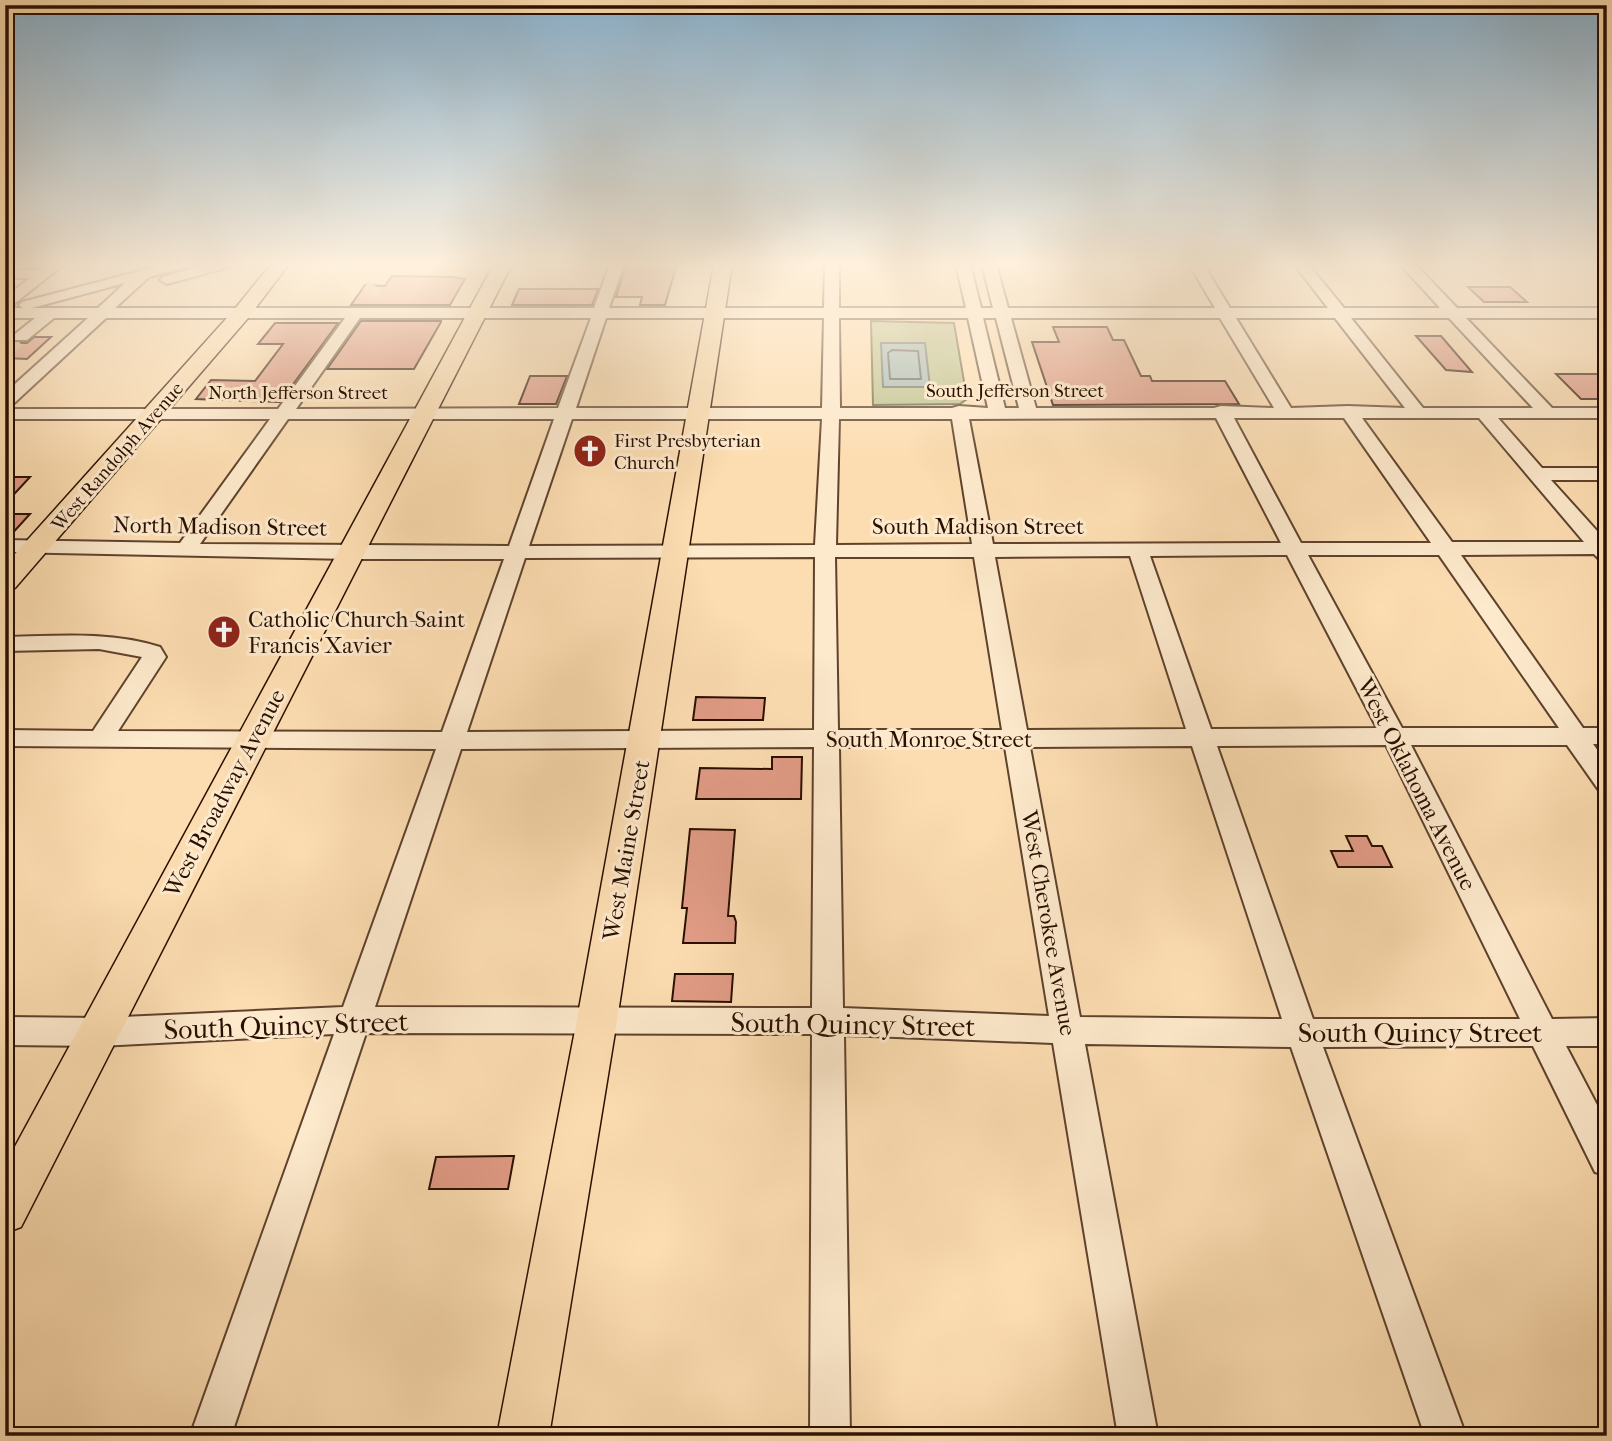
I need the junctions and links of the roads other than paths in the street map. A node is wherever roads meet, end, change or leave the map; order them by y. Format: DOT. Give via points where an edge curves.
graph roads {
  1 [pos="28,331"];
  2 [pos="83,331"];
  3 [pos="225,331"];
  4 [pos="343,331"];
  5 [pos="468,331"];
  6 [pos="593,331"];
  7 [pos="712,331"];
  8 [pos="832,331"];
  9 [pos="977,331"];
  10 [pos="1008,331"];
  11 [pos="1238,331"];
  12 [pos="1353,331"];
  13 [pos="1470,331"];
  14 [pos="22,337"];
  15 [pos="5,402"];
  16 [pos="566,411"];
  17 [pos="700,411"];
  18 [pos="831,411"];
  19 [pos="959,411"];
  20 [pos="997,411"];
  21 [pos="1028,411"];
  22 [pos="1221,411"];
  23 [pos="1284,411"];
  24 [pos="1348,411"];
  25 [pos="1417,412"];
  26 [pos="1483,412"];
  27 [pos="154,413"];
  28 [pos="284,413"];
  29 [pos="423,413"];
  30 [pos="1547,413"];
  31 [pos="1607,413"];
  32 [pos="5,414"];
  33 [pos="1536,474"];
  34 [pos="1607,474"];
  35 [pos="5,546"];
  36 [pos="37,546"];
  37 [pos="186,549"];
  38 [pos="1295,549"];
  39 [pos="1447,549"];
  40 [pos="1138,550"];
  41 [pos="825,551"];
  42 [pos="984,551"];
  43 [pos="1604,551"];
  44 [pos="517,552"];
  45 [pos="677,552"];
  46 [pos="349,553"];
  47 [pos="5,582"];
  48 [pos="5,644"];
  49 [pos="1607,736"];
  50 [pos="1394,737"];
  51 [pos="1575,737"];
  52 [pos="5,738"];
  53 [pos="1017,738"];
  54 [pos="1201,738"];
  55 [pos="100,739"];
  56 [pos="827,739"];
  57 [pos="452,740"];
  58 [pos="645,740"];
  59 [pos="251,741"];
  60 [pos="1607,783"];
  61 [pos="356,1020"];
  62 [pos="597,1020"];
  63 [pos="827,1021"];
  64 [pos="1067,1030"];
  65 [pos="5,1031"];
  66 [pos="100,1032"];
  67 [pos="1541,1032"];
  68 [pos="1607,1032"];
  69 [pos="1302,1033"];
  70 [pos="1607,1160"];
  71 [pos="5,1211"];
  72 [pos="210,1436"];
  73 [pos="523,1436"];
  74 [pos="830,1436"];
  75 [pos="1138,1436"];
  76 [pos="1446,1436"];
  1 -- 14 [label="street"];
  2 -- 15 [label="street"];
  3 -- 27 [label="main road, West Randolph Avenue"];
  4 -- 28 [label="street"];
  5 -- 29 [label="main road, West Broadway Avenue"];
  6 -- 16 [label="street"];
  7 -- 17 [label="main road, West Maine Street"];
  8 -- 18 [label="street"];
  9 -- 20 [label="street"];
  10 -- 21 [label="street"];
  11 -- 23 [label="street"];
  12 -- 25 [label="street"];
  13 -- 30 [label="street"];
  16 -- 17 [label="street, South Jefferson Street"];
  16 -- 29 [label="street, South Jefferson Street"];
  16 -- 44 [label="street"];
  17 -- 18 [label="street, South Jefferson Street"];
  17 -- 45 [label="main road, West Maine Street"];
  18 -- 19 [label="street, South Jefferson Street"];
  18 -- 41 [label="street"];
  19 -- 20 [label="street, South Jefferson Street"];
  19 -- 42 [label="street, West Cherokee Avenue"];
  20 -- 21 [label="street, South Jefferson Street"];
  21 -- 22 [label="street, South Jefferson Street"];
  22 -- 23 [label="street, South Jefferson Street"];
  22 -- 38 [label="street, West Oklahoma Avenue"];
  23 -- 24 [label="street, South Jefferson Street"];
  24 -- 25 [label="street, South Jefferson Street"];
  24 -- 39 [label="street"];
  25 -- 26 [label="street, South Jefferson Street"];
  26 -- 30 [label="street, South Jefferson Street"];
  26 -- 33 [label="street"];
  27 -- 28 [label="street, North Jefferson Street"];
  27 -- 32 [label="street, North Jefferson Street"];
  27 -- 36 [label="main road, West Randolph Avenue"];
  28 -- 29 [label="street, North Jefferson Street"];
  28 -- 37 [label="street"];
  29 -- 46 [label="main road, West Broadway Avenue"];
  30 -- 31 [label="street, South Jefferson Street"];
  33 -- 34 [label="street"];
  33 -- 43 [label="street"];
  35 -- 36 [label="street, North Madison Street"];
  36 -- 37 [label="street, North Madison Street"];
  36 -- 47 [label="main road, West Randolph Avenue"];
  37 -- 46 [label="street, North Madison Street"];
  38 -- 39 [label="street, South Madison Street"];
  38 -- 40 [label="street, South Madison Street"];
  38 -- 50 [label="street, West Oklahoma Avenue"];
  39 -- 43 [label="street, South Madison Street"];
  39 -- 51 [label="street"];
  40 -- 42 [label="street, South Madison Street"];
  40 -- 54 [label="street"];
  41 -- 42 [label="street, South Madison Street"];
  41 -- 45 [label="street, South Madison Street"];
  41 -- 56 [label="street"];
  42 -- 53 [label="street, West Cherokee Avenue"];
  44 -- 45 [label="street, South Madison Street"];
  44 -- 46 [label="street, South Madison Street"];
  44 -- 57 [label="street"];
  45 -- 58 [label="main road, West Maine Street"];
  46 -- 59 [label="main road, West Broadway Avenue"];
  48 -- 55 [label="street" via="113,643 152,652 148,668"];
  49 -- 51 [label="street, South Monroe Street"];
  50 -- 51 [label="street, South Monroe Street"];
  50 -- 54 [label="street, South Monroe Street"];
  50 -- 67 [label="street, West Oklahoma Avenue"];
  51 -- 60 [label="street"];
  52 -- 55 [label="street, South Monroe Street"];
  53 -- 54 [label="street, South Monroe Street"];
  53 -- 56 [label="street, South Monroe Street"];
  53 -- 64 [label="street, West Cherokee Avenue"];
  54 -- 69 [label="street"];
  55 -- 59 [label="street, South Monroe Street"];
  56 -- 58 [label="street, South Monroe Street"];
  56 -- 63 [label="street"];
  57 -- 58 [label="street, South Monroe Street"];
  57 -- 59 [label="street, South Monroe Street"];
  57 -- 61 [label="street"];
  58 -- 62 [label="main road, West Maine Street"];
  59 -- 66 [label="main road, West Broadway Avenue"];
  61 -- 62 [label="street, South Quincy Street"];
  61 -- 66 [label="street, South Quincy Street"];
  61 -- 72 [label="street"];
  62 -- 63 [label="street, South Quincy Street"];
  62 -- 73 [label="main road, West Maine Street"];
  63 -- 64 [label="street, South Quincy Street"];
  63 -- 74 [label="street"];
  64 -- 69 [label="street, South Quincy Street"];
  64 -- 75 [label="street, West Cherokee Avenue"];
  65 -- 66 [label="street, South Quincy Street"];
  66 -- 71 [label="main road, West Broadway Avenue"];
  67 -- 68 [label="street, South Quincy Street"];
  67 -- 69 [label="street, South Quincy Street"];
  67 -- 70 [label="street, West Oklahoma Avenue"];
  69 -- 76 [label="street"];
}
